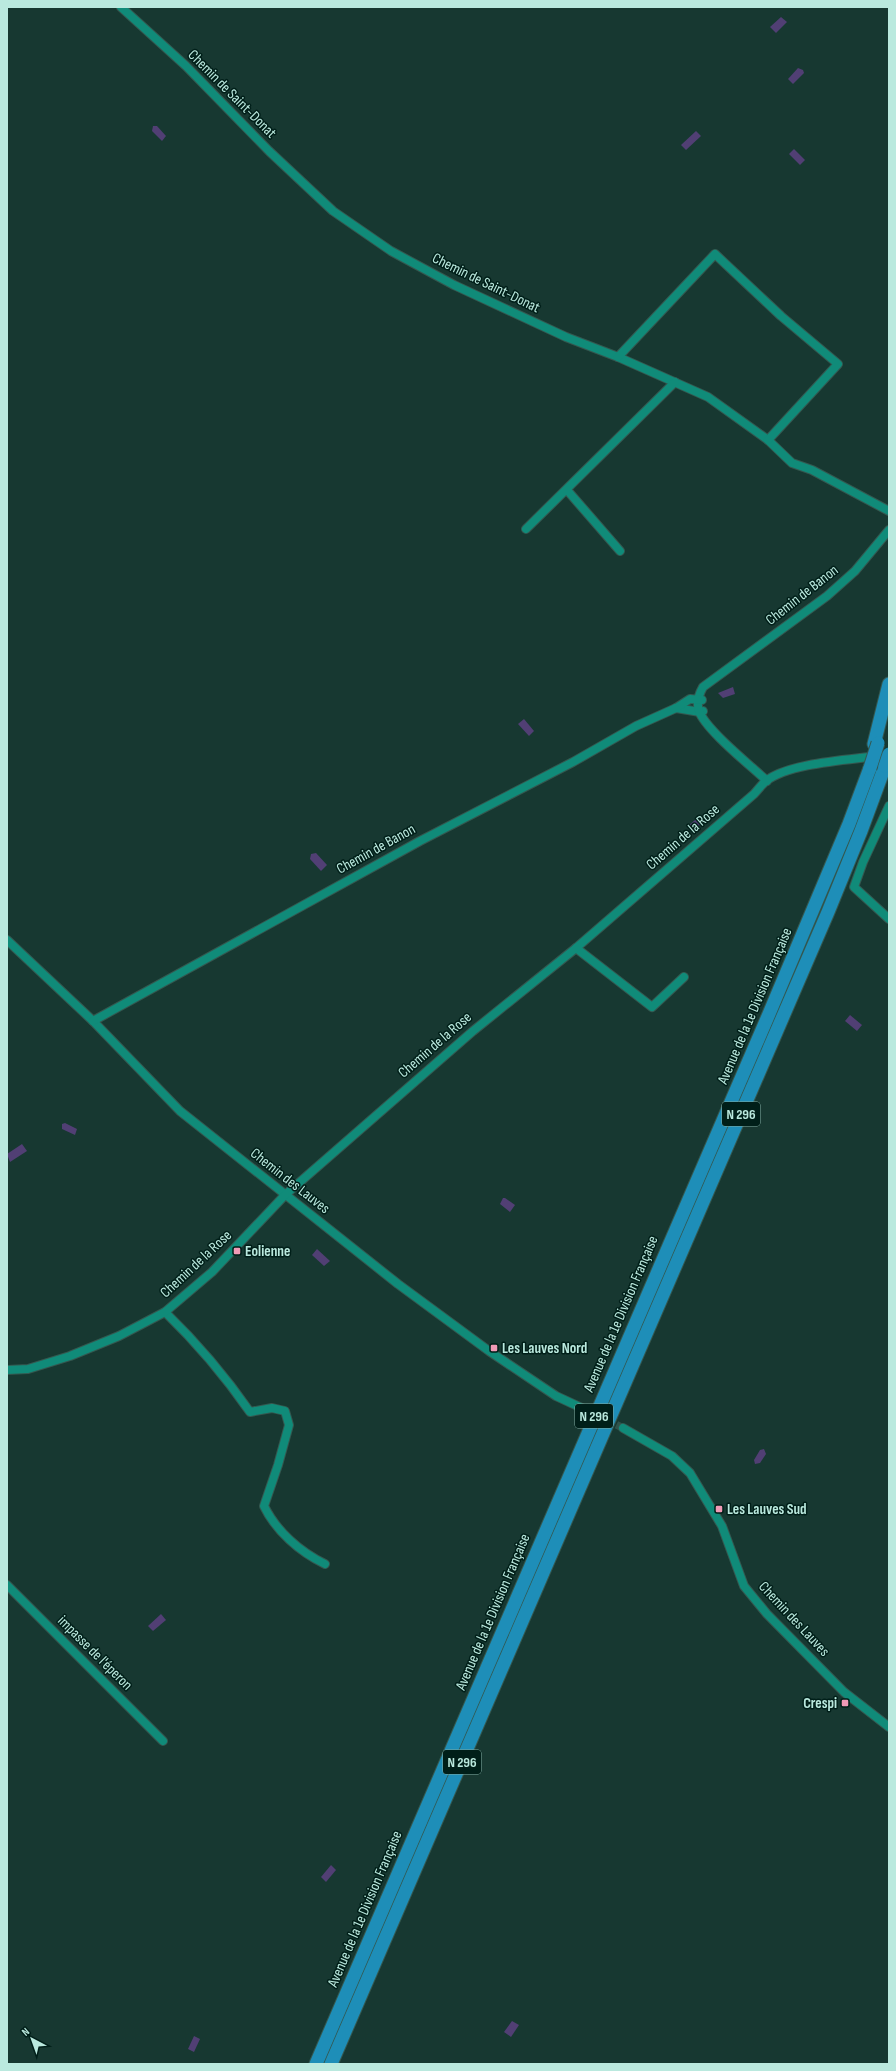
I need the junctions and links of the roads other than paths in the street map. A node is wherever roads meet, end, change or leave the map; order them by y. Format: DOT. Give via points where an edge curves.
graph roads {
  1 [pos="120,7"];
  2 [pos="618,357"];
  3 [pos="675,382"];
  4 [pos="768,440"];
  5 [pos="567,490"];
  6 [pos="889,511"];
  7 [pos="526,529"];
  8 [pos="889,530"];
  9 [pos="620,551"];
  10 [pos="889,684"];
  11 [pos="700,699"];
  12 [pos="889,705"];
  13 [pos="676,708"];
  14 [pos="701,711"];
  15 [pos="876,744"];
  16 [pos="888,758"];
  17 [pos="767,780"];
  18 [pos="889,806"];
  19 [pos="889,919"];
  20 [pos="7,940"];
  21 [pos="576,948"];
  22 [pos="684,977"];
  23 [pos="93,1021"];
  24 [pos="285,1195"];
  25 [pos="165,1312"];
  26 [pos="7,1370"];
  27 [pos="584,1409"];
  28 [pos="623,1428"];
  29 [pos="325,1564"];
  30 [pos="7,1585"];
  31 [pos="889,1727"];
  32 [pos="163,1741"];
  33 [pos="316,2064"];
  34 [pos="331,2064"];
  1 -- 2 [label="street, Chemin de Saint-Donat" via="186,66 269,151 333,211 391,252 454,285 566,337"];
  2 -- 3 [label="street, Chemin de Saint-Donat"];
  2 -- 4 [label="street" via="714,254 838,364"];
  3 -- 4 [label="street, Chemin de Saint-Donat" via="708,397"];
  3 -- 5 [label="street"];
  4 -- 6 [label="street, Chemin de Saint-Donat" via="792,463 812,470"];
  5 -- 7 [label="street"];
  5 -- 9 [label="street"];
  8 -- 11 [label="street, Chemin de Banon" via="855,571 827,596 703,687"];
  10 -- 15 [label="highway"];
  11 -- 13 [label="street, Chemin de Banon" via="690,699"];
  11 -- 14 [label="street"];
  12 -- 15 [label="highway, Avenue de la 1e Division Française / N 296"];
  13 -- 14 [label="street"];
  13 -- 23 [label="street, Chemin de Banon" via="636,726 573,762 413,844"];
  14 -- 17 [label="street" via="712,728 729,746"];
  15 -- 33 [label="highway, Avenue de la 1e Division Française / N 296, bridge" via="860,795 769,1014"];
  16 -- 17 [label="street, Chemin de la Rose" via="809,766"];
  16 -- 34 [label="highway, Avenue de la 1e Division Française / N 296" via="831,905"];
  17 -- 21 [label="street, Chemin de la Rose"];
  18 -- 19 [label="street" via="854,887"];
  20 -- 23 [label="street, Chemin des Lauves"];
  21 -- 22 [label="street" via="652,1007"];
  21 -- 24 [label="street, Chemin de la Rose" via="473,1031"];
  23 -- 24 [label="street, Chemin des Lauves" via="180,1111"];
  24 -- 25 [label="street, Chemin de la Rose" via="212,1272"];
  24 -- 27 [label="street, Chemin des Lauves" via="398,1284 489,1351 556,1396"];
  25 -- 26 [label="street, Chemin de la Rose" via="119,1336 70,1356 28,1369"];
  25 -- 29 [label="street" via="185,1331 250,1412 272,1408 285,1411 289,1425 264,1506 271,1520 283,1533 311,1557"];
  28 -- 31 [label="street, Chemin des Lauves" via="672,1456 690,1473 722,1526 744,1586 767,1614 844,1692"];
  30 -- 32 [label="street, impasse de l'éperon"];
}
